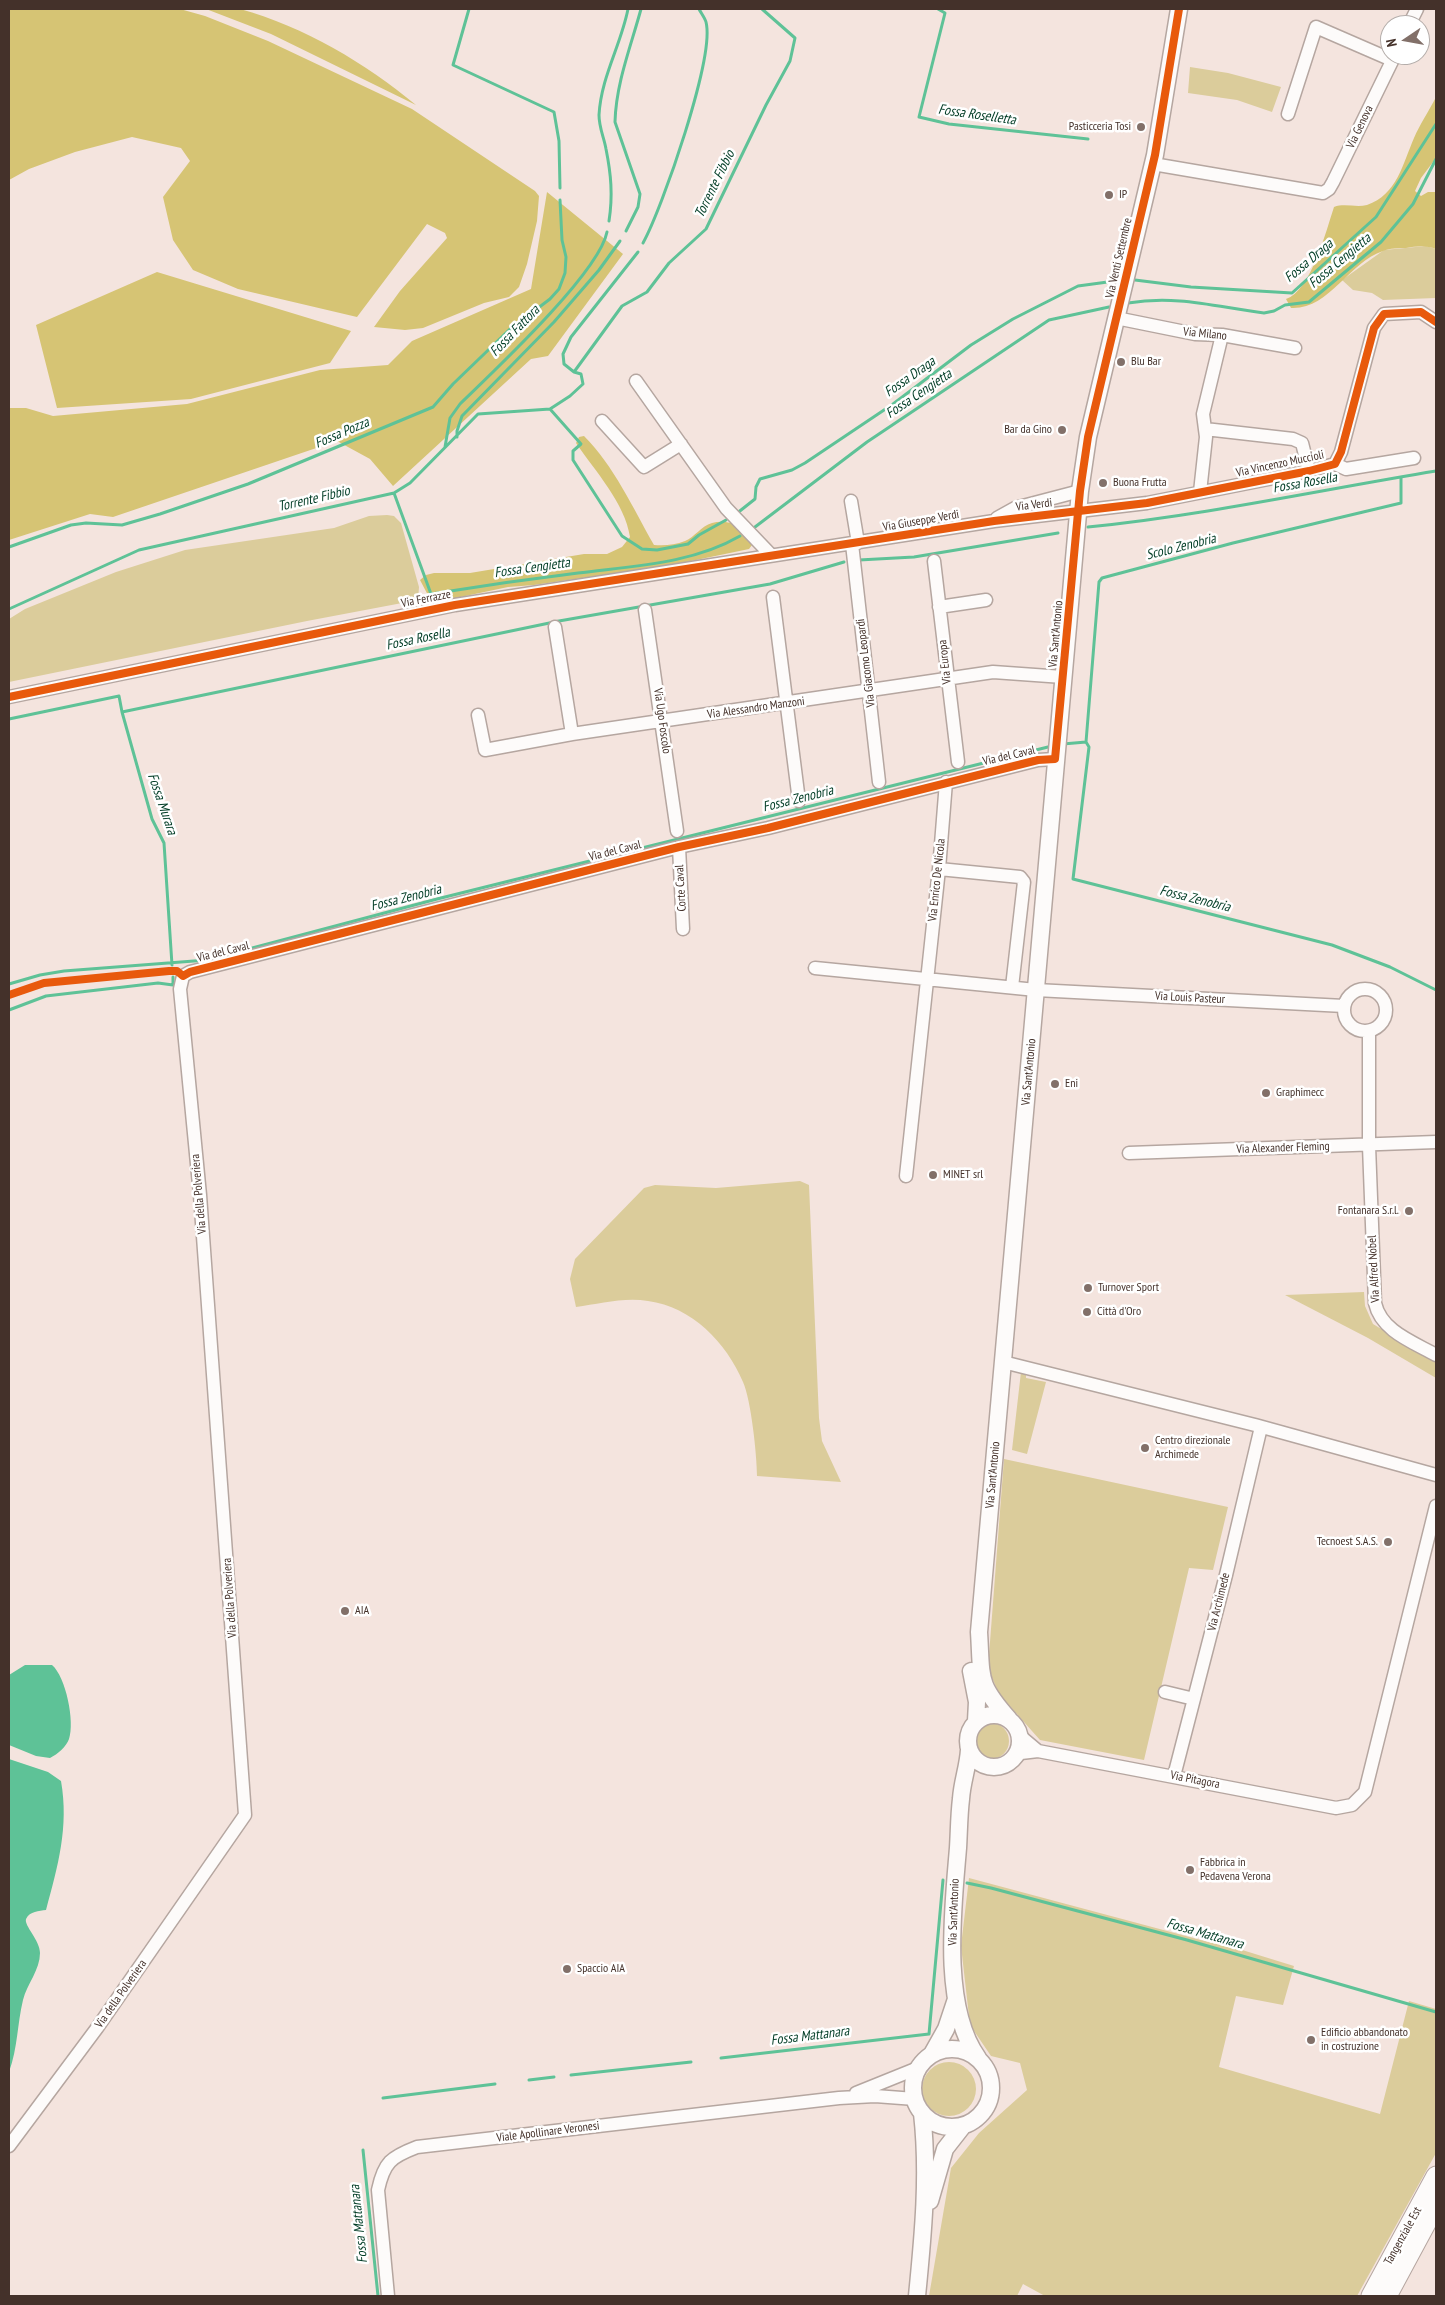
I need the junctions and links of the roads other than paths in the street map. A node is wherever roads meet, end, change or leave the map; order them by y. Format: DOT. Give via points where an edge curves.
graph roads {
  1 [pos="1179,9"];
  2 [pos="1380,52"];
  3 [pos="1389,65"];
  4 [pos="1288,114"];
  5 [pos="1152,164"];
  6 [pos="1116,318"];
  7 [pos="1436,322"];
  8 [pos="1222,335"];
  9 [pos="1295,348"];
  10 [pos="636,381"];
  11 [pos="602,421"];
  12 [pos="1205,429"];
  13 [pos="681,444"];
  14 [pos="1414,458"];
  15 [pos="1336,464"];
  16 [pos="1309,472"];
  17 [pos="1080,490"];
  18 [pos="1200,492"];
  19 [pos="851,501"];
  20 [pos="1078,512"];
  21 [pos="994,521"];
  22 [pos="855,544"];
  23 [pos="771,555"];
  24 [pos="934,561"];
  25 [pos="773,596"];
  26 [pos="986,600"];
  27 [pos="939,607"];
  28 [pos="645,610"];
  29 [pos="555,627"];
  30 [pos="1063,677"];
  31 [pos="947,679"];
  32 [pos="869,691"];
  33 [pos="9,697"];
  34 [pos="786,704"];
  35 [pos="478,715"];
  36 [pos="662,721"];
  37 [pos="572,734"];
  38 [pos="1055,759"];
  39 [pos="958,762"];
  40 [pos="879,782"];
  41 [pos="946,782"];
  42 [pos="799,801"];
  43 [pos="677,831"];
  44 [pos="679,847"];
  45 [pos="940,869"];
  46 [pos="682,929"];
  47 [pos="815,968"];
  48 [pos="183,976"];
  49 [pos="926,978"];
  50 [pos="1012,987"];
  51 [pos="1036,990"];
  52 [pos="1344,1006"];
  53 [pos="1368,1031"];
  54 [pos="1436,1142"];
  55 [pos="1369,1146"];
  56 [pos="1130,1153"];
  57 [pos="906,1176"];
  58 [pos="1436,1355"];
  59 [pos="1003,1362"];
  60 [pos="1261,1427"];
  61 [pos="1436,1475"];
  62 [pos="1436,1506"];
  63 [pos="979,1632"];
  64 [pos="1165,1692"];
  65 [pos="1194,1699"];
  66 [pos="1009,1719"];
  67 [pos="976,1721"];
  68 [pos="1019,1735"];
  69 [pos="969,1750"];
  70 [pos="1038,1751"];
  71 [pos="1014,1757"];
  72 [pos="998,1767"];
  73 [pos="1174,1776"];
  74 [pos="960,1827"];
  75 [pos="957,1996"];
  76 [pos="932,2054"];
  77 [pos="978,2058"];
  78 [pos="918,2068"];
  79 [pos="847,2097"];
  80 [pos="918,2106"];
  81 [pos="963,2126"];
  82 [pos="9,2146"];
  83 [pos="1436,2176"];
  84 [pos="1436,2205"];
  85 [pos="924,2225"];
  86 [pos="388,2296"];
  87 [pos="917,2296"];
  88 [pos="1371,2296"];
  89 [pos="1387,2296"];
  1 -- 5 [label="main road, Via Venti Settembre"];
  2 -- 4 [label="street, Via Genova" via="1316,27"];
  3 -- 5 [label="street, Via Genova" via="1333,182 1323,193"];
  5 -- 6 [label="main road, Via Venti Settembre"];
  6 -- 8 [label="street, Via Milano" via="1195,334"];
  6 -- 17 [label="main road, Via Venti Settembre" via="1088,437"];
  7 -- 15 [label="street, Via Vincenzo Muccioli" via="1421,312 1384,314 1380,319 1374,328"];
  8 -- 9 [label="street, Via Milano"];
  8 -- 12 [label="street" via="1203,414"];
  10 -- 13 [label="street"];
  11 -- 13 [label="street" via="644,467"];
  12 -- 16 [label="street, Via Vincenzo Muccioli" via="1294,439 1302,443"];
  12 -- 18 [label="street"];
  13 -- 23 [label="street" via="726,508"];
  14 -- 15 [label="street, Via Vincenzo Muccioli" via="1346,469"];
  15 -- 16 [label="street, Via Vincenzo Muccioli"];
  16 -- 18 [label="street, Via Vincenzo Muccioli"];
  17 -- 20 [label="main road, Via Venti Settembre"];
  17 -- 21 [label="street, Via Verdi" via="1015,508"];
  18 -- 20 [label="street, Via Vincenzo Muccioli"];
  19 -- 22 [label="street, Via Giacomo Leopardi"];
  20 -- 21 [label="street, Via Verdi"];
  20 -- 30 [label="main road, Via Sant'Antonio"];
  21 -- 22 [label="street, Via Giuseppe Verdi"];
  22 -- 23 [label="street, Via Ferrazze"];
  22 -- 32 [label="street, Via Giacomo Leopardi"];
  23 -- 33 [label="street, Via Ferrazze" via="455,605"];
  24 -- 27 [label="street, Via Europa"];
  25 -- 34 [label="street"];
  26 -- 27 [label="street"];
  27 -- 31 [label="street, Via Europa"];
  28 -- 36 [label="street, Via Ugo Foscolo"];
  29 -- 37 [label="street"];
  30 -- 31 [label="street, Via Alessandro Manzoni" via="994,672"];
  30 -- 38 [label="main road, Via Sant'Antonio"];
  31 -- 32 [label="street, Via Alessandro Manzoni"];
  31 -- 39 [label="street, Via Europa"];
  32 -- 34 [label="street, Via Alessandro Manzoni"];
  32 -- 40 [label="street, Via Giacomo Leopardi"];
  34 -- 36 [label="street, Via Alessandro Manzoni"];
  34 -- 42 [label="street"];
  35 -- 37 [label="street, Via Alessandro Manzoni" via="485,750"];
  36 -- 37 [label="street, Via Alessandro Manzoni"];
  36 -- 43 [label="street, Via Ugo Foscolo"];
  38 -- 41 [label="street, Via del Caval" via="1038,760"];
  38 -- 51 [label="main road, Via Sant'Antonio"];
  41 -- 44 [label="street, Via del Caval" via="768,828"];
  41 -- 45 [label="street, Via Enrico De Nicola"];
  44 -- 46 [label="street, Corte Caval"];
  44 -- 48 [label="street, Via del Caval"];
  45 -- 49 [label="street, Via Enrico De Nicola"];
  45 -- 50 [label="street" via="1020,878 1024,882"];
  47 -- 49 [label="street, Via Louis Pasteur"];
  48 -- 82 [label="street, Via della Polveriera" via="180,989 200,1194 245,1815 103,2020"];
  49 -- 50 [label="street, Via Louis Pasteur"];
  49 -- 57 [label="street, Via Enrico De Nicola"];
  50 -- 51 [label="street, Via Louis Pasteur"];
  51 -- 52 [label="street, Via Louis Pasteur"];
  51 -- 59 [label="main road, Via Sant'Antonio"];
  52 -- 53 [label="street" via="1350,1025"];
  52 -- 53 [label="street" via="1357,990 1378,992 1387,1011 1381,1024"];
  53 -- 55 [label="street, Via Alfred Nobel"];
  54 -- 55 [label="street, Via Alexander Fleming"];
  55 -- 56 [label="street, Via Alexander Fleming"];
  55 -- 58 [label="street, Via Alfred Nobel" via="1377,1315 1388,1328"];
  59 -- 60 [label="street"];
  59 -- 63 [label="main road, Via Sant'Antonio"];
  60 -- 61 [label="street"];
  60 -- 65 [label="street, Via Archimede"];
  62 -- 73 [label="street, Via Pitagora" via="1364,1792 1352,1805 1336,1808"];
  63 -- 66 [label="main road, Via Sant'Antonio" via="981,1676 987,1693"];
  63 -- 67 [label="main road, Via Sant'Antonio" via="971,1660 977,1702"];
  64 -- 65 [label="street"];
  65 -- 73 [label="street, Via Archimede"];
  66 -- 67 [label="main road" via="996,1714"];
  66 -- 68 [label="main road, Via Sant'Antonio"];
  67 -- 69 [label="main road, Via Sant'Antonio" via="969,1731"];
  68 -- 70 [label="street, Via Pitagora"];
  68 -- 71 [label="main road" via="1019,1747"];
  69 -- 72 [label="main road" via="977,1761"];
  69 -- 74 [label="main road, Via Sant'Antonio" via="960,1799"];
  70 -- 71 [label="street, Via Pitagora"];
  70 -- 73 [label="street, Via Pitagora"];
  71 -- 72 [label="main road, Via Sant'Antonio"];
  72 -- 74 [label="main road, Via Sant'Antonio" via="976,1779"];
  74 -- 75 [label="main road, Via Sant'Antonio" via="951,1926"];
  75 -- 76 [label="main road, Via Sant'Antonio" via="946,2029"];
  75 -- 77 [label="main road, Via Sant'Antonio" via="963,2030"];
  76 -- 77 [label="main road" via="946,2049 961,2049"];
  76 -- 78 [label="main road, Via Sant'Antonio"];
  77 -- 81 [label="main road, Via Sant'Antonio" via="991,2078 992,2090 983,2113"];
  78 -- 79 [label="street, Viale Apollinare Veronesi"];
  78 -- 80 [label="main road, Via Sant'Antonio" via="914,2078"];
  79 -- 80 [label="street, Viale Apollinare Veronesi" via="875,2096"];
  79 -- 86 [label="street, Viale Apollinare Veronesi" via="417,2147 401,2153 388,2162 378,2190"];
  80 -- 81 [label="main road" via="940,2125"];
  80 -- 85 [label="main road, Via Sant'Antonio" via="925,2145"];
  81 -- 85 [label="main road, Via Sant'Antonio" via="945,2149"];
  83 -- 88 [label="highway, Tangenziale Est"];
  84 -- 89 [label="highway, Tangenziale Est"];
  85 -- 87 [label="main road, Via Sant'Antonio"];
}
